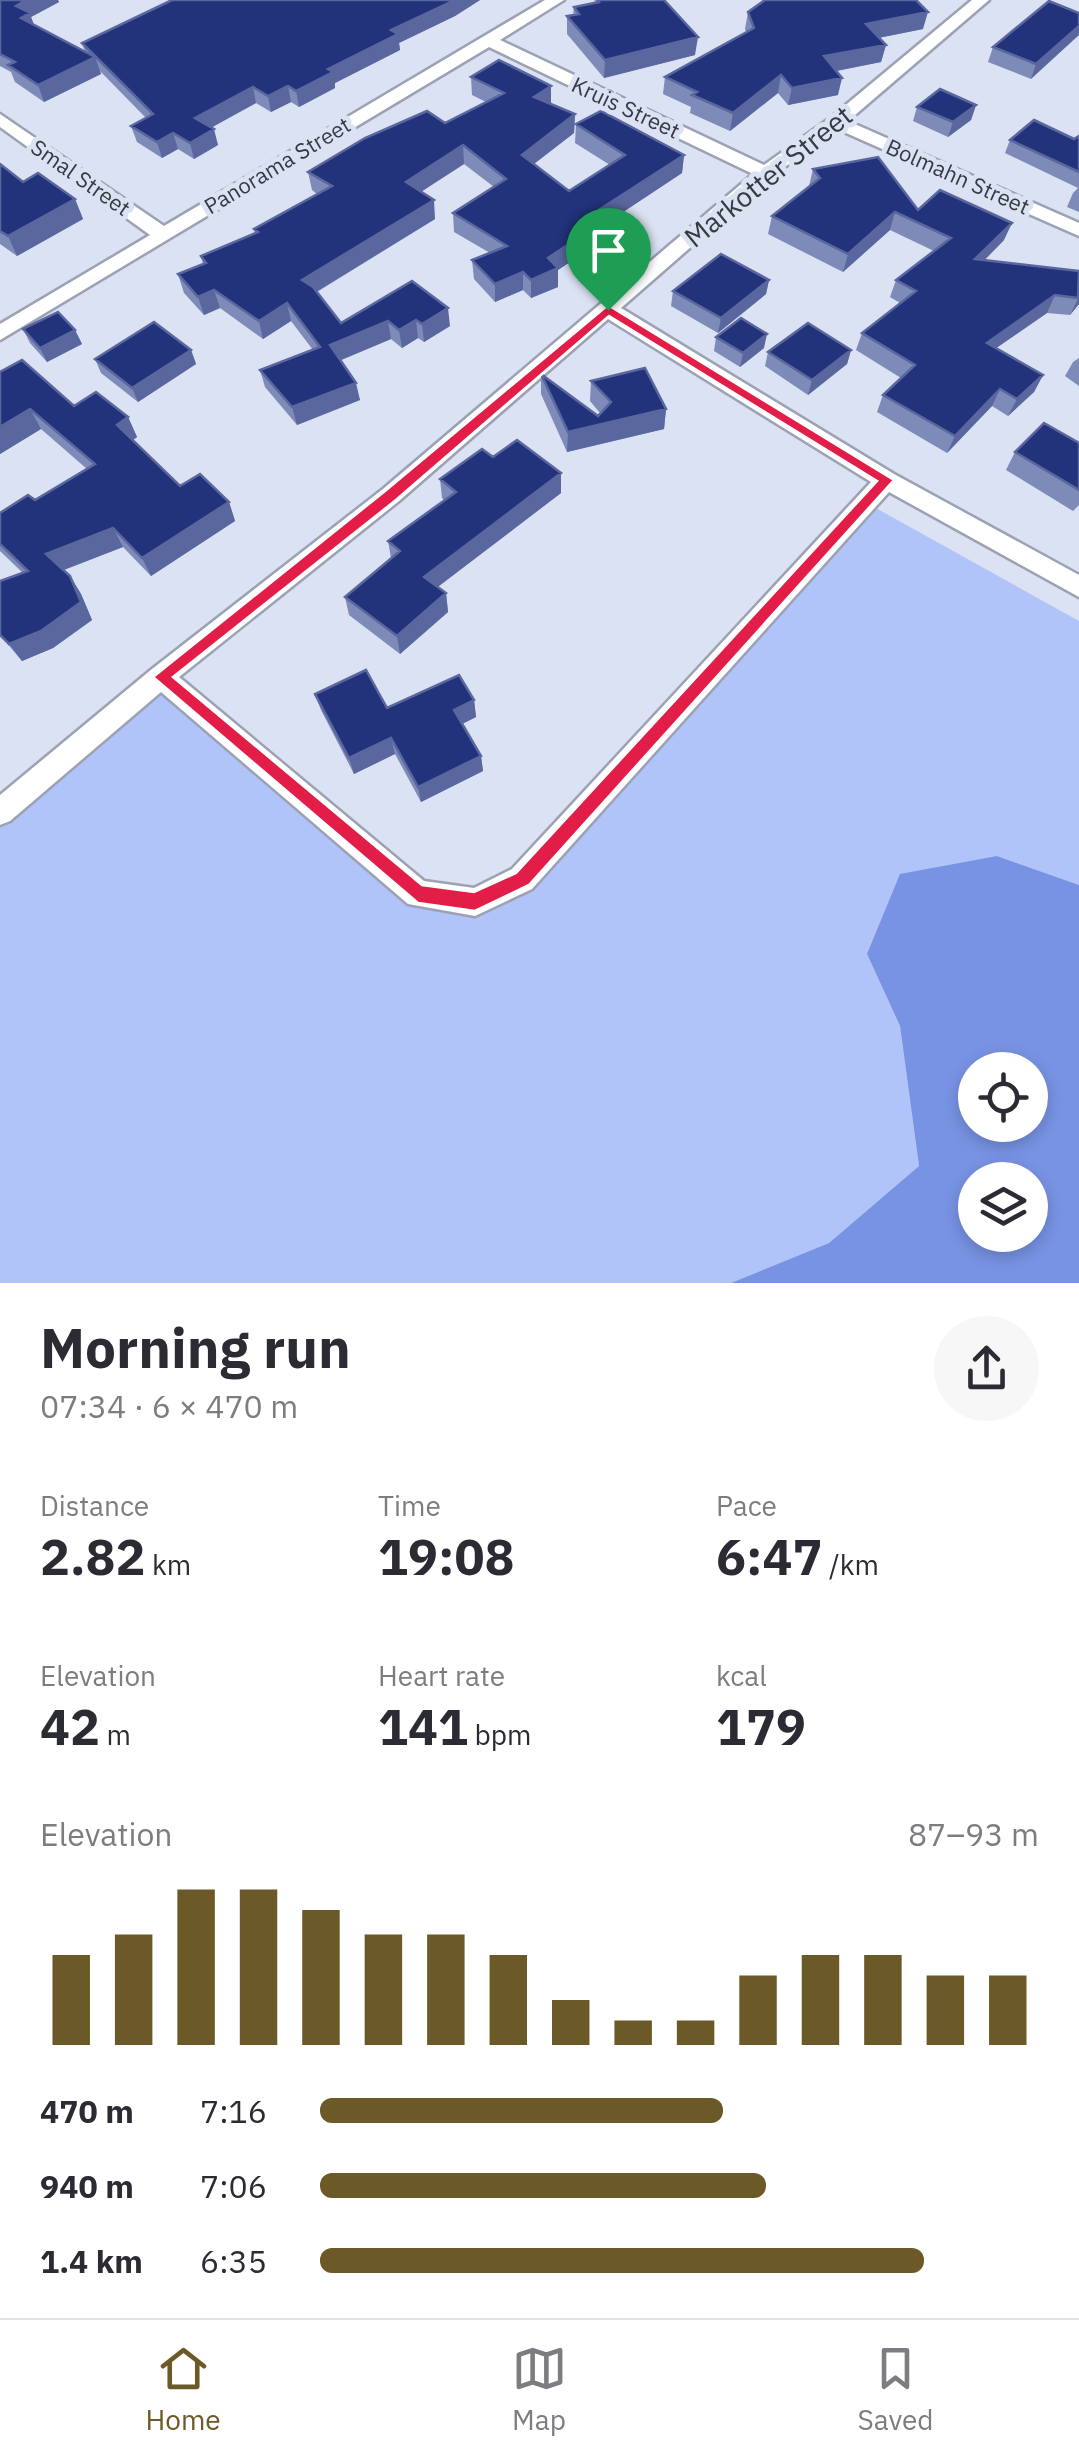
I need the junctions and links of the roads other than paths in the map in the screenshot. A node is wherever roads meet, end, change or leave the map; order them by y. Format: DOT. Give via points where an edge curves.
graph roads {
  1 [pos="556,0"];
  2 [pos="981,0"];
  3 [pos="487,40"];
  4 [pos="0,119"];
  5 [pos="836,122"];
  6 [pos="765,172"];
  7 [pos="1079,230"];
  8 [pos="162,234"];
  9 [pos="608,310"];
  10 [pos="0,333"];
  11 [pos="886,480"];
  12 [pos="1079,587"];
  13 [pos="161,677"];
  14 [pos="0,812"];
  1 -- 3 [label="street, Panorama Street"];
  2 -- 5 [label="street, Markotter Street"];
  3 -- 6 [label="street, Kruis Street"];
  3 -- 8 [label="street, Panorama Street"];
  4 -- 8 [label="street, Smal Street"];
  5 -- 6 [label="street, Markotter Street"];
  5 -- 7 [label="street, Bolmahn Street"];
  6 -- 9 [label="street, Markotter Street"];
  8 -- 10 [label="street, Panorama Street"];
  9 -- 11 [label="street"];
  9 -- 13 [label="street, Markotter Street" via="390,496"];
  11 -- 12 [label="street"];
  11 -- 13 [label="street" via="522,879 475,902 418,894"];
  13 -- 14 [label="street, Markotter Street"];
}
